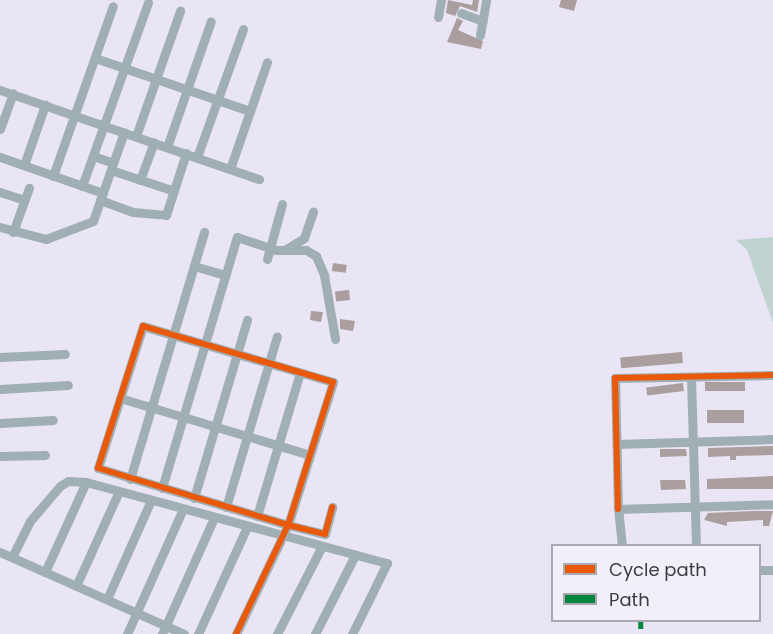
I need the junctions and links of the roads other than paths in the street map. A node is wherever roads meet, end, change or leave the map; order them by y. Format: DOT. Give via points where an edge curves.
graph roads {
  1 [pos="441,0"];
  2 [pos="486,0"];
  3 [pos="148,3"];
  4 [pos="113,6"];
  5 [pos="180,11"];
  6 [pos="461,13"];
  7 [pos="438,17"];
  8 [pos="211,21"];
  9 [pos="483,21"];
  10 [pos="243,29"];
  11 [pos="480,35"];
  12 [pos="95,58"];
  13 [pos="267,62"];
  14 [pos="124,68"];
  15 [pos="156,79"];
  16 [pos="187,89"];
  17 [pos="0,90"];
  18 [pos="13,93"];
  19 [pos="218,99"];
  20 [pos="45,105"];
  21 [pos="250,111"];
  22 [pos="75,115"];
  23 [pos="104,125"];
  24 [pos="0,129"];
  25 [pos="124,132"];
  26 [pos="136,136"];
  27 [pos="154,142"];
  28 [pos="167,147"];
  29 [pos="186,153"];
  30 [pos="93,156"];
  31 [pos="0,157"];
  32 [pos="197,157"];
  33 [pos="24,165"];
  34 [pos="112,166"];
  35 [pos="230,168"];
  36 [pos="53,176"];
  37 [pos="259,179"];
  38 [pos="140,180"];
  39 [pos="82,186"];
  40 [pos="29,188"];
  41 [pos="174,191"];
  42 [pos="0,192"];
  43 [pos="101,197"];
  44 [pos="24,200"];
  45 [pos="282,204"];
  46 [pos="313,212"];
  47 [pos="0,227"];
  48 [pos="13,232"];
  49 [pos="204,232"];
  50 [pos="270,247"];
  51 [pos="286,250"];
  52 [pos="267,259"];
  53 [pos="194,266"];
  54 [pos="225,275"];
  55 [pos="247,320"];
  56 [pos="174,336"];
  57 [pos="277,336"];
  58 [pos="335,339"];
  59 [pos="205,345"];
  60 [pos="65,354"];
  61 [pos="236,354"];
  62 [pos="0,357"];
  63 [pos="269,364"];
  64 [pos="300,373"];
  65 [pos="773,375"];
  66 [pos="691,377"];
  67 [pos="68,385"];
  68 [pos="0,389"];
  69 [pos="120,398"];
  70 [pos="152,407"];
  71 [pos="183,417"];
  72 [pos="53,420"];
  73 [pos="0,423"];
  74 [pos="215,426"];
  75 [pos="247,435"];
  76 [pos="773,439"];
  77 [pos="693,442"];
  78 [pos="617,444"];
  79 [pos="278,445"];
  80 [pos="45,455"];
  81 [pos="310,455"];
  82 [pos="0,456"];
  83 [pos="130,479"];
  84 [pos="86,482"];
  85 [pos="162,488"];
  86 [pos="119,491"];
  87 [pos="194,498"];
  88 [pos="151,500"];
  89 [pos="773,504"];
  90 [pos="226,507"];
  91 [pos="332,507"];
  92 [pos="695,507"];
  93 [pos="183,509"];
  94 [pos="618,509"];
  95 [pos="257,516"];
  96 [pos="214,518"];
  97 [pos="288,525"];
  98 [pos="247,527"];
  99 [pos="282,536"];
  100 [pos="622,544"];
  101 [pos="696,544"];
  102 [pos="322,546"];
  103 [pos="0,552"];
  104 [pos="355,555"];
  105 [pos="12,557"];
  106 [pos="45,572"];
  107 [pos="76,586"];
  108 [pos="107,599"];
  109 [pos="137,612"];
  110 [pos="164,630"];
  111 [pos="127,634"];
  112 [pos="184,634"];
  113 [pos="198,634"];
  114 [pos="236,634"];
  115 [pos="277,634"];
  116 [pos="315,634"];
  117 [pos="352,634"];
  1 -- 7 [label="street"];
  2 -- 9 [label="street"];
  3 -- 14 [label="street"];
  4 -- 12 [label="street"];
  5 -- 15 [label="street"];
  6 -- 9 [label="street"];
  8 -- 16 [label="street"];
  9 -- 11 [label="street"];
  10 -- 19 [label="street"];
  12 -- 14 [label="street"];
  12 -- 22 [label="street"];
  13 -- 21 [label="street"];
  14 -- 15 [label="street"];
  14 -- 23 [label="street"];
  15 -- 16 [label="street"];
  15 -- 26 [label="street"];
  16 -- 19 [label="street"];
  16 -- 28 [label="street"];
  17 -- 18 [label="street"];
  18 -- 20 [label="street"];
  18 -- 24 [label="street"];
  19 -- 21 [label="street"];
  19 -- 32 [label="street"];
  20 -- 22 [label="street"];
  20 -- 33 [label="street"];
  21 -- 35 [label="street"];
  22 -- 23 [label="street"];
  22 -- 36 [label="street"];
  23 -- 25 [label="street"];
  23 -- 30 [label="street"];
  25 -- 26 [label="street"];
  25 -- 34 [label="street"];
  26 -- 27 [label="street"];
  27 -- 28 [label="street"];
  27 -- 38 [label="street"];
  28 -- 29 [label="street"];
  29 -- 32 [label="street"];
  29 -- 41 [label="street"];
  30 -- 34 [label="street"];
  30 -- 39 [label="street"];
  31 -- 33 [label="street"];
  32 -- 35 [label="street"];
  33 -- 36 [label="street"];
  34 -- 38 [label="street"];
  34 -- 43 [label="street"];
  35 -- 37 [label="street"];
  36 -- 39 [label="street"];
  38 -- 41 [label="street"];
  39 -- 43 [label="street"];
  40 -- 44 [label="street"];
  41 -- 43 [label="street" via="166,215 133,212"];
  42 -- 44 [label="street"];
  43 -- 48 [label="street" via="93,221 57,237 46,239"];
  44 -- 48 [label="street"];
  45 -- 50 [label="street"];
  46 -- 51 [label="street" via="304,238"];
  47 -- 48 [label="street"];
  49 -- 53 [label="street"];
  50 -- 51 [label="street"];
  50 -- 52 [label="street"];
  50 -- 54 [label="street" via="237,237"];
  51 -- 58 [label="street" via="311,252 322,265"];
  53 -- 54 [label="street"];
  53 -- 56 [label="street"];
  54 -- 59 [label="street"];
  55 -- 61 [label="street"];
  56 -- 59 [label="street"];
  56 -- 69 [label="street" via="143,326"];
  56 -- 70 [label="street"];
  57 -- 63 [label="street"];
  59 -- 61 [label="street"];
  59 -- 71 [label="street"];
  60 -- 62 [label="street"];
  61 -- 63 [label="street"];
  61 -- 74 [label="street"];
  63 -- 64 [label="street"];
  63 -- 75 [label="street"];
  64 -- 79 [label="street"];
  64 -- 81 [label="street" via="333,382"];
  65 -- 66 [label="street"];
  66 -- 77 [label="street"];
  66 -- 78 [label="street" via="615,378"];
  67 -- 68 [label="street"];
  69 -- 70 [label="street"];
  69 -- 83 [label="street" via="98,468"];
  70 -- 71 [label="street"];
  70 -- 83 [label="street"];
  71 -- 74 [label="street"];
  71 -- 85 [label="street"];
  72 -- 73 [label="street"];
  74 -- 75 [label="street"];
  74 -- 87 [label="street"];
  75 -- 79 [label="street"];
  75 -- 90 [label="street"];
  76 -- 77 [label="street"];
  77 -- 78 [label="street"];
  77 -- 92 [label="street"];
  78 -- 94 [label="street"];
  79 -- 81 [label="street"];
  79 -- 95 [label="street"];
  80 -- 82 [label="street"];
  81 -- 97 [label="street"];
  83 -- 85 [label="street"];
  84 -- 86 [label="street"];
  84 -- 105 [label="street" via="68,481 60,486 30,521"];
  84 -- 106 [label="street"];
  85 -- 87 [label="street"];
  86 -- 88 [label="street"];
  86 -- 107 [label="street"];
  87 -- 90 [label="street"];
  88 -- 93 [label="street"];
  88 -- 108 [label="street"];
  89 -- 92 [label="street"];
  90 -- 95 [label="street"];
  91 -- 97 [label="street" via="325,534"];
  92 -- 94 [label="street"];
  92 -- 101 [label="street"];
  93 -- 96 [label="street"];
  93 -- 109 [label="street"];
  94 -- 100 [label="street"];
  95 -- 97 [label="street"];
  96 -- 98 [label="street"];
  96 -- 110 [label="street"];
  97 -- 99 [label="street"];
  98 -- 99 [label="street"];
  98 -- 113 [label="street"];
  99 -- 102 [label="street"];
  99 -- 114 [label="street"];
  102 -- 104 [label="street"];
  102 -- 115 [label="street"];
  103 -- 105 [label="street"];
  104 -- 116 [label="street"];
  104 -- 117 [label="street" via="387,563"];
  105 -- 106 [label="street"];
  106 -- 107 [label="street"];
  107 -- 108 [label="street"];
  108 -- 109 [label="street"];
  109 -- 110 [label="street"];
  109 -- 111 [label="street"];
  110 -- 112 [label="street"];
}
